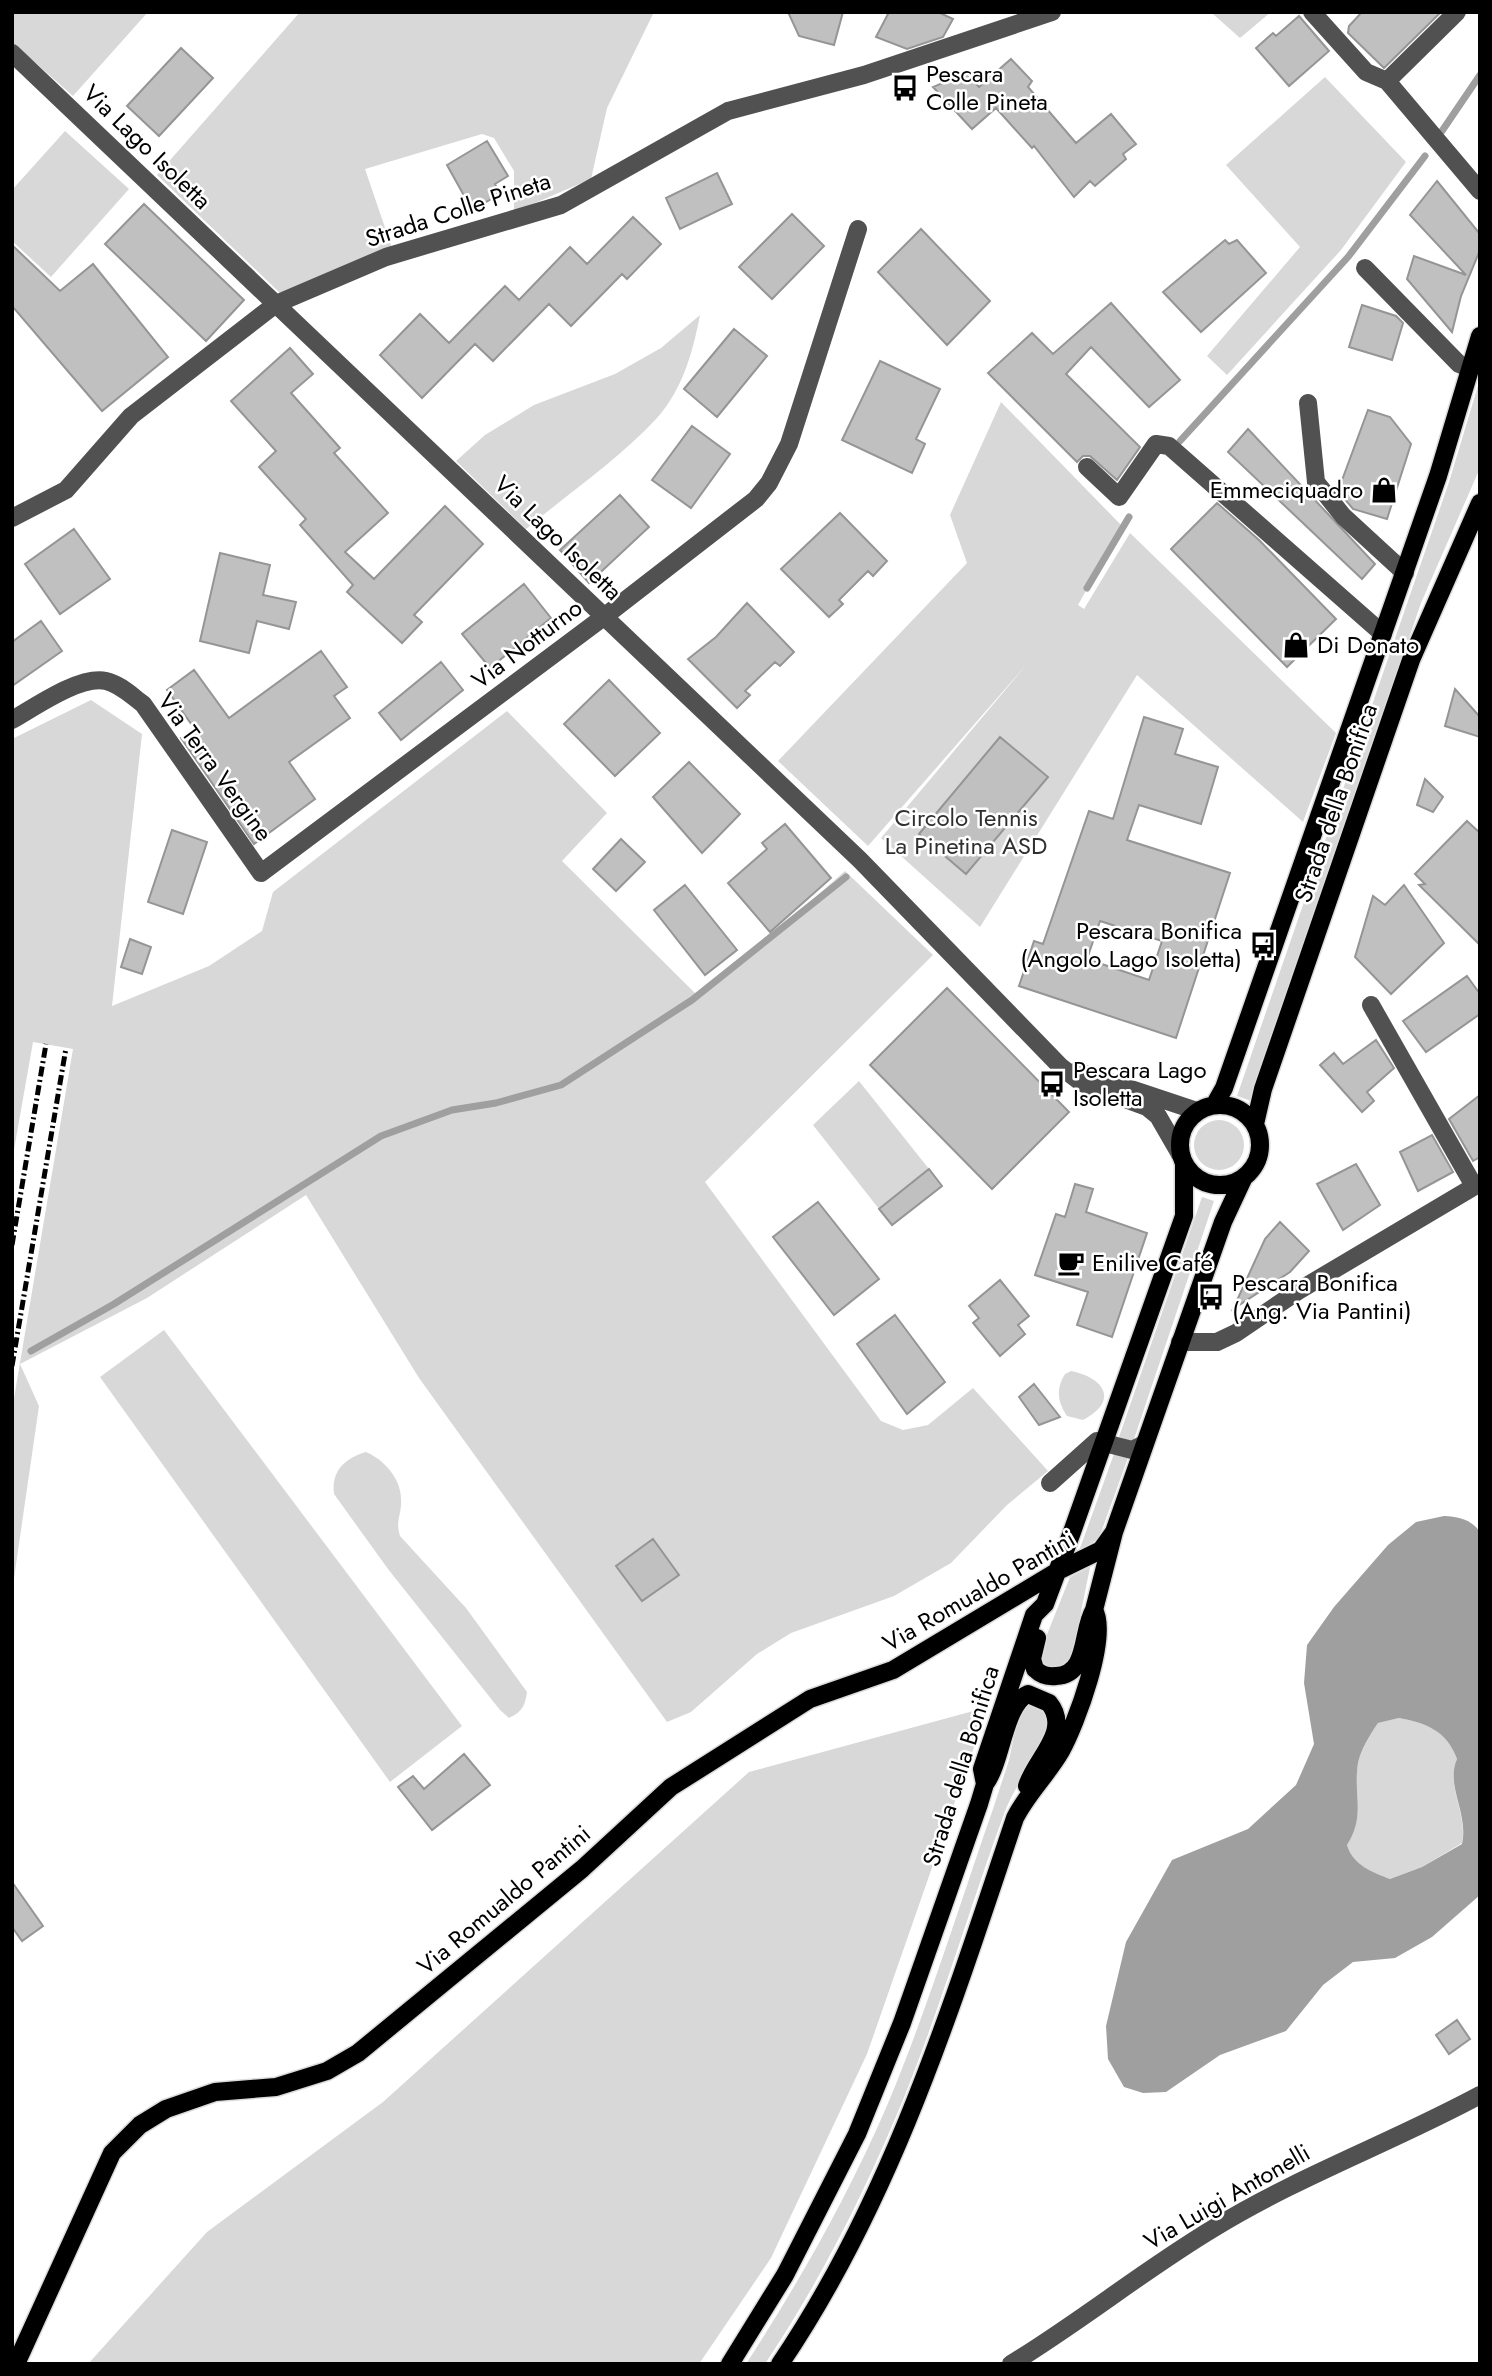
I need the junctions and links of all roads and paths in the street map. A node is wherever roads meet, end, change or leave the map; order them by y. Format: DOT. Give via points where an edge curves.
graph roads {
  1 [pos="1052,12"];
  2 [pos="1312,12"];
  3 [pos="1457,12"];
  4 [pos="12,53"];
  5 [pos="1387,81"];
  6 [pos="1480,191"];
  7 [pos="858,229"];
  8 [pos="1365,268"];
  9 [pos="276,304"];
  10 [pos="1480,336"];
  11 [pos="1474,367"];
  12 [pos="1308,403"];
  13 [pos="1087,467"];
  14 [pos="1480,503"];
  15 [pos="12,518"];
  16 [pos="1405,573"];
  17 [pos="605,617"];
  18 [pos="1383,634"];
  19 [pos="12,720"];
  20 [pos="261,873"];
  21 [pos="1371,1005"];
  22 [pos="1061,1067"];
  23 [pos="1215,1104"];
  24 [pos="1197,1111"];
  25 [pos="1255,1125"];
  26 [pos="1182,1159"];
  27 [pos="1244,1177"];
  28 [pos="1477,1185"];
  29 [pos="1180,1342"];
  30 [pos="1105,1441"];
  31 [pos="1144,1444"];
  32 [pos="1050,1483"];
  33 [pos="1114,1532"];
  34 [pos="1058,1571"];
  35 [pos="1045,1604"];
  36 [pos="1094,1610"];
  37 [pos="985,1784"];
  38 [pos="1024,1800"];
  39 [pos="1480,2095"];
  40 [pos="16,2364"];
  41 [pos="730,2364"];
  42 [pos="780,2364"];
  43 [pos="1010,2364"];
  1 -- 9 [label="street, Strada Colle Pineta" via="877,71 728,111 561,205 386,257"];
  2 -- 5 [label="street" via="1366,72"];
  3 -- 5 [label="street"];
  4 -- 9 [label="street, Via Lago Isoletta"];
  5 -- 6 [label="street"];
  7 -- 17 [label="street, Via Notturno" via="789,444 769,483 742,510"];
  8 -- 11 [label="street" via="1459,364"];
  9 -- 15 [label="street, Strada Colle Pineta" via="131,416 66,490"];
  9 -- 17 [label="street, Via Lago Isoletta"];
  10 -- 11 [label="main road"];
  11 -- 16 [label="main road, Strada della Bonifica"];
  12 -- 16 [label="street" via="1316,482 1343,516"];
  13 -- 18 [label="street" via="1119,497 1156,444 1169,446"];
  14 -- 25 [label="main road, Strada della Bonifica" via="1411,660 1263,1089"];
  16 -- 18 [label="main road, Strada della Bonifica"];
  17 -- 20 [label="street, Via Notturno"];
  17 -- 22 [label="street, Via Lago Isoletta" via="860,860"];
  18 -- 23 [label="main road, Strada della Bonifica" via="1287,913"];
  19 -- 20 [label="street, Via Terra Vergine" via="75,686 104,680 117,685 143,704"];
  21 -- 28 [label="street"];
  22 -- 24 [label="street"];
  22 -- 26 [label="street, Via Lago Isoletta" via="1082,1083 1147,1107 1158,1116"];
  23 -- 24 [label="main road"];
  23 -- 25 [label="main road" via="1242,1111"];
  24 -- 26 [label="main road" via="1182,1129"];
  25 -- 27 [label="main road" via="1259,1153"];
  26 -- 27 [label="main road" via="1197,1179 1216,1185"];
  26 -- 30 [label="main road, Strada della Bonifica" via="1184,1216"];
  27 -- 29 [label="main road"];
  28 -- 29 [label="street" via="1236,1333 1217,1342"];
  29 -- 31 [label="main road"];
  30 -- 31 [label="street" via="1132,1450"];
  30 -- 32 [label="street" via="1093,1443"];
  30 -- 34 [label="main road, Strada della Bonifica"];
  31 -- 33 [label="main road"];
  33 -- 34 [label="main road, Via Romualdo Pantini" via="1101,1550"];
  33 -- 36 [label="main road"];
  34 -- 35 [label="main road, Strada della Bonifica"];
  34 -- 40 [label="main road, Via Romualdo Pantini" via="893,1670 810,1699 671,1787 582,1869 358,2053 327,2071 276,2087 215,2092 166,2109 141,2125 112,2153"];
  35 -- 36 [label="main road" via="1032,1658 1039,1673 1051,1676 1067,1674 1078,1663"];
  35 -- 37 [label="main road, Strada della Bonifica" via="1034,1615 982,1769"];
  36 -- 38 [label="main road" via="1099,1619 1097,1650 1069,1731 1039,1786"];
  37 -- 38 [label="main road" via="995,1772 1017,1702 1028,1694 1037,1696 1053,1707 1057,1721 1028,1781"];
  37 -- 41 [label="main road, Strada della Bonifica" via="906,2011 857,2134 785,2275"];
  38 -- 42 [label="main road" via="902,2133 824,2291"];
  39 -- 43 [label="street, Via Luigi Antonelli" via="1294,2182 1214,2228"];
}
